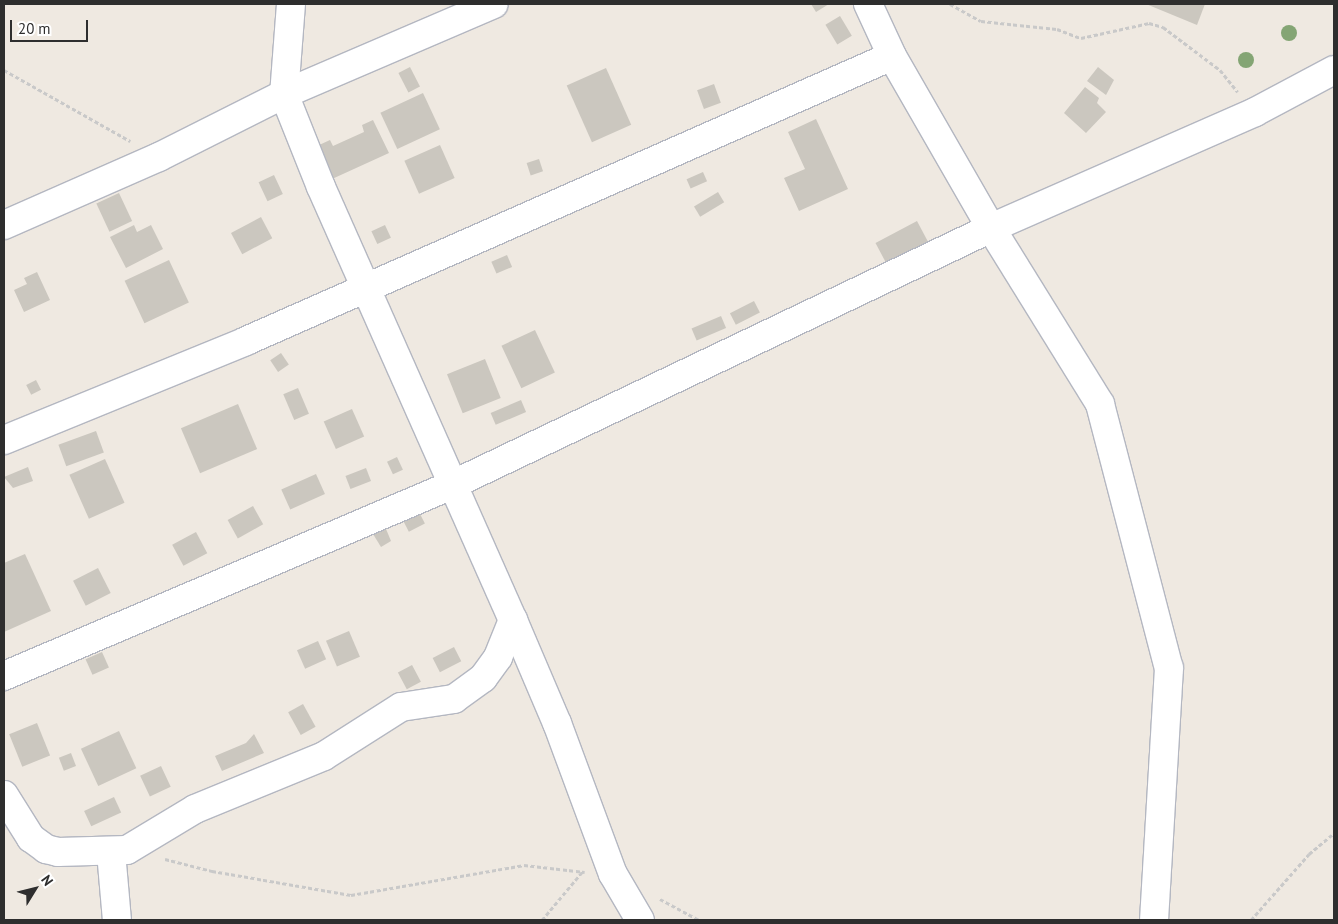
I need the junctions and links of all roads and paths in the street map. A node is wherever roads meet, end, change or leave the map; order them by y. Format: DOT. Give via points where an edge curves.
graph roads {
  1 [pos="291,4"];
  2 [pos="494,4"];
  3 [pos="868,4"];
  4 [pos="950,4"];
  5 [pos="892,56"];
  6 [pos="4,70"];
  7 [pos="1334,70"];
  8 [pos="284,94"];
  9 [pos="1255,112"];
  10 [pos="159,157"];
  11 [pos="4,225"];
  12 [pos="991,228"];
  13 [pos="366,288"];
  14 [pos="4,440"];
  15 [pos="456,484"];
  16 [pos="513,620"];
  17 [pos="4,676"];
  18 [pos="4,795"];
  19 [pos="1334,833"];
  20 [pos="119,851"];
  21 [pos="583,871"];
  22 [pos="613,874"];
  23 [pos="651,894"];
  24 [pos="116,920"];
  25 [pos="542,920"];
  26 [pos="640,920"];
  27 [pos="699,920"];
  28 [pos="1154,920"];
  29 [pos="1251,920"];
  1 -- 8 [label="street"];
  2 -- 8 [label="street"];
  3 -- 5 [label="street"];
  4 -- 9 [label="path" via="981,21 1058,30 1081,38 1149,22 1163,28 1220,70"];
  5 -- 12 [label="street"];
  5 -- 13 [label="street"];
  6 -- 10 [label="path"];
  7 -- 9 [label="street"];
  8 -- 10 [label="street"];
  8 -- 13 [label="street"];
  9 -- 12 [label="street"];
  10 -- 11 [label="street"];
  12 -- 15 [label="street"];
  12 -- 28 [label="street" via="1100,404 1169,668"];
  13 -- 14 [label="street"];
  13 -- 15 [label="street"];
  15 -- 16 [label="street"];
  15 -- 17 [label="street"];
  16 -- 20 [label="street" via="498,657 483,678 454,699 401,707 324,756 195,809"];
  16 -- 22 [label="street" via="557,723"];
  18 -- 20 [label="street" via="31,838 46,849 58,852"];
  19 -- 29 [label="path" via="1309,854"];
  20 -- 21 [label="path" via="351,895 524,865"];
  20 -- 24 [label="street"];
  21 -- 22 [label="path"];
  21 -- 25 [label="path"];
  22 -- 26 [label="street"];
  23 -- 27 [label="path"];
}
